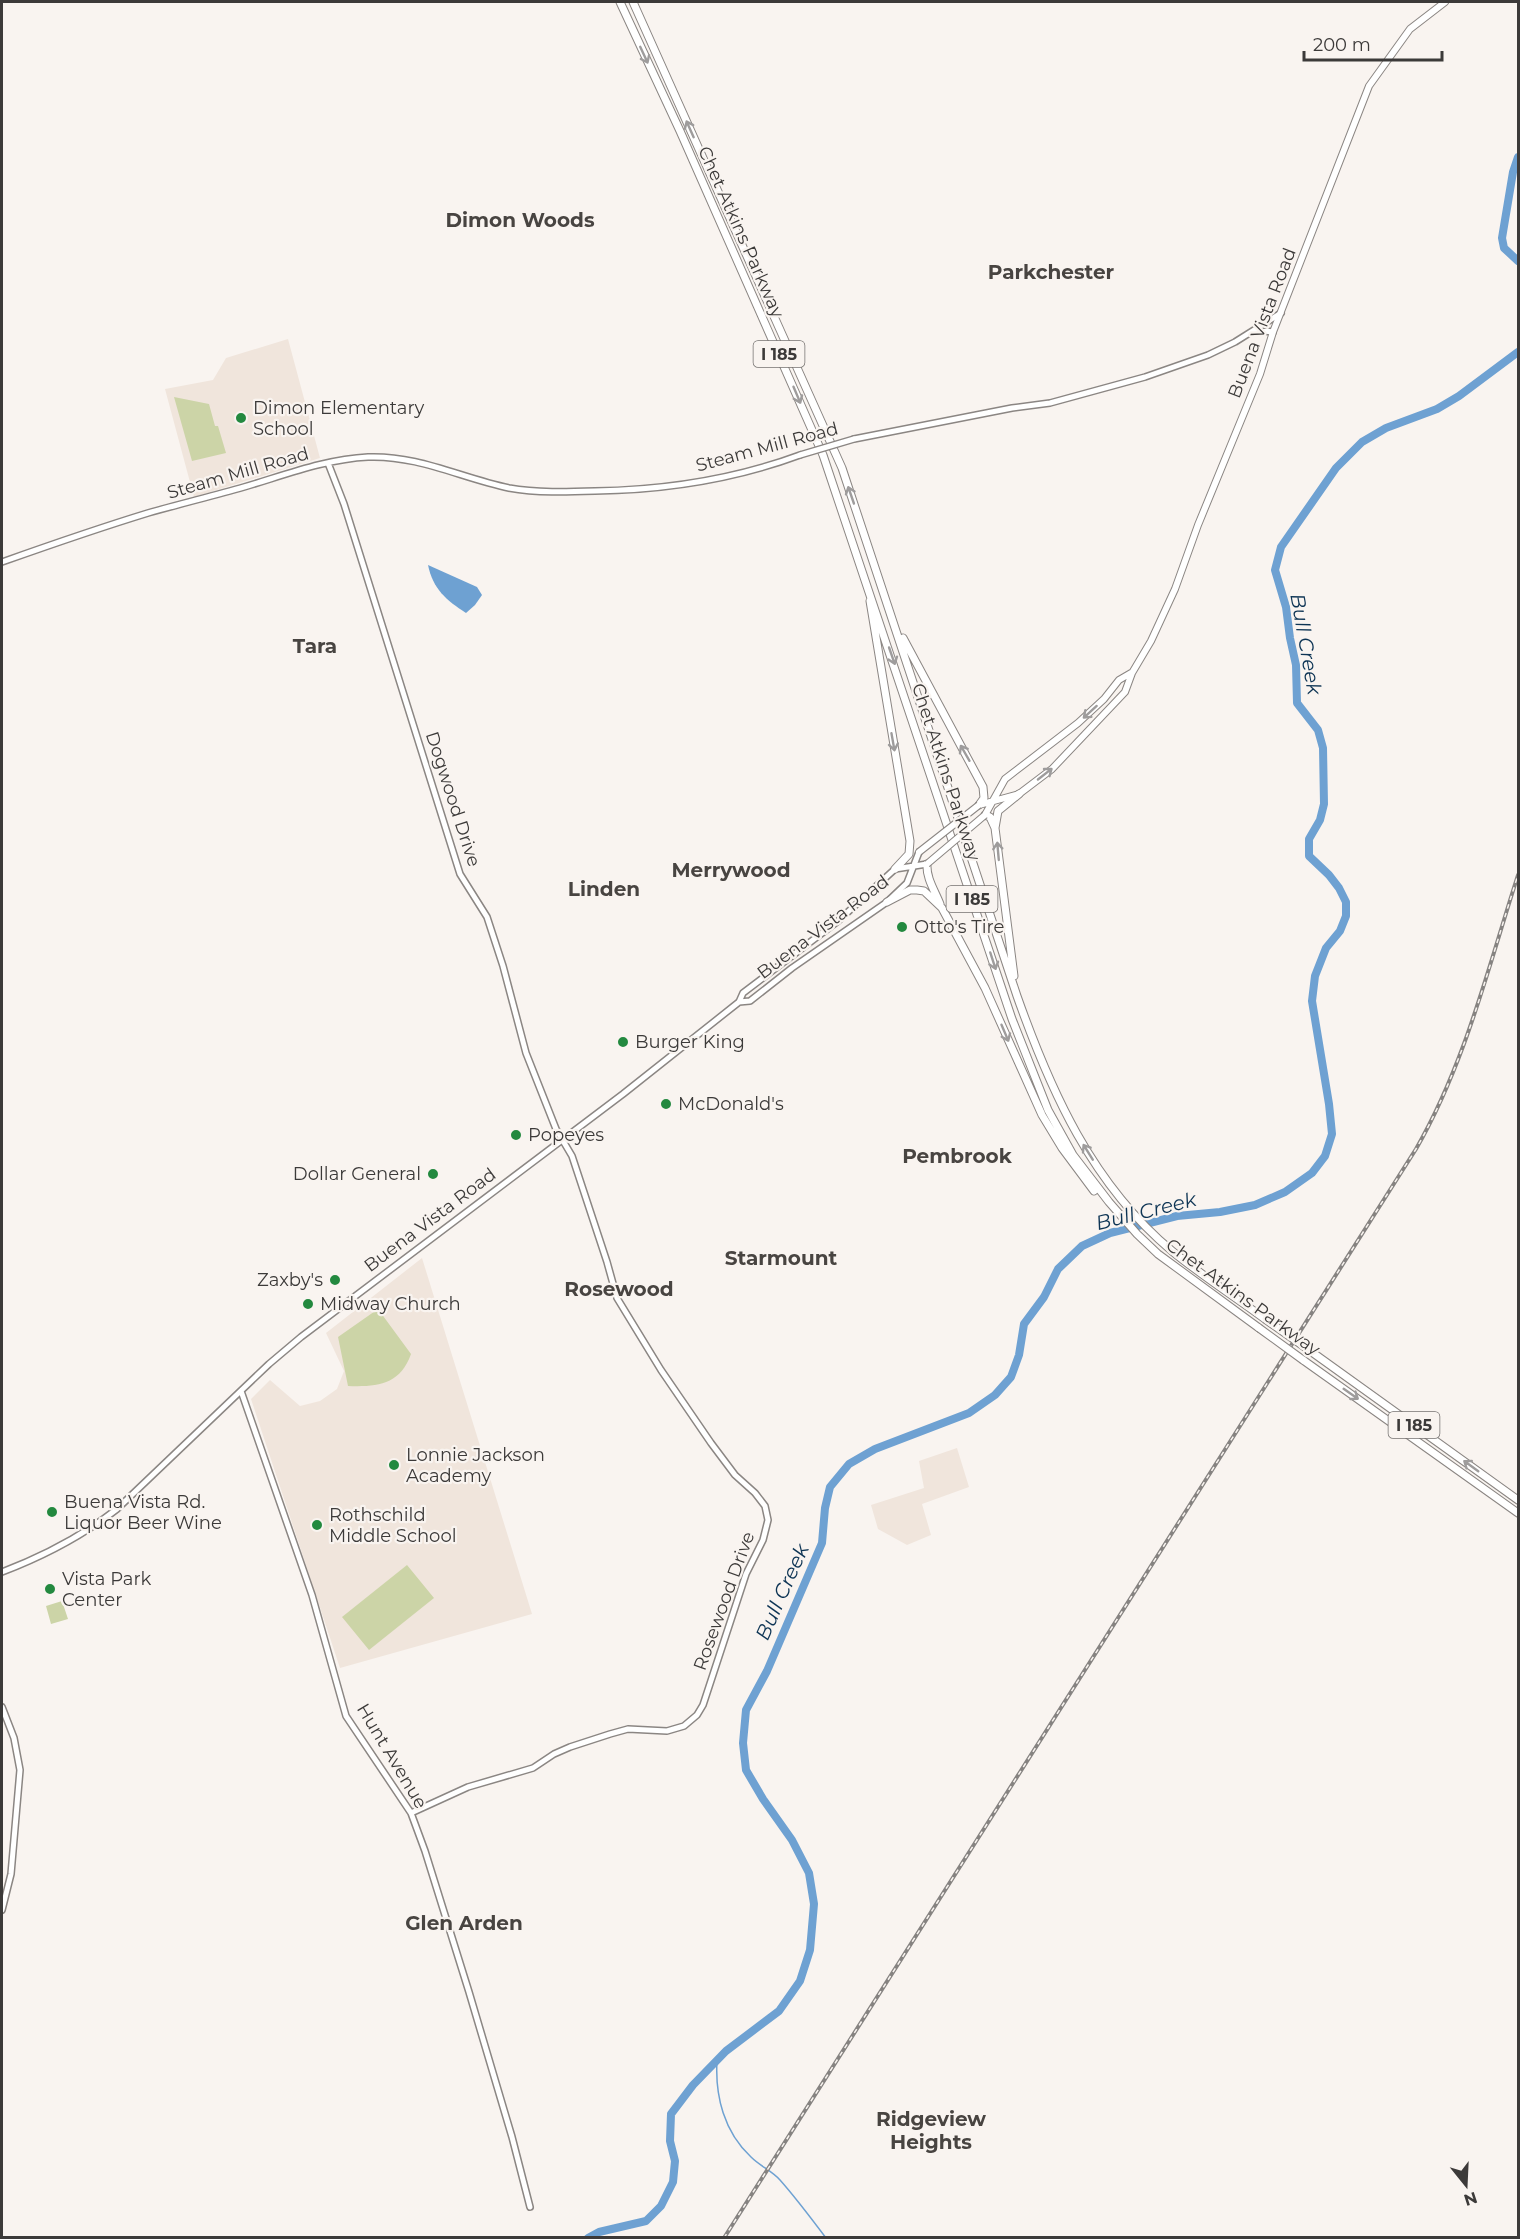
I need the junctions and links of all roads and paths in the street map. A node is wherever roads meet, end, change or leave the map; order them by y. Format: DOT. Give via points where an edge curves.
graph roads {
  1 [pos="620,2"];
  2 [pos="633,2"];
  3 [pos="1444,2"];
  4 [pos="1281,313"];
  5 [pos="1254,330"];
  6 [pos="1273,333"];
  7 [pos="328,463"];
  8 [pos="2,562"];
  9 [pos="876,568"];
  10 [pos="866,581"];
  11 [pos="1132,673"];
  12 [pos="1018,794"];
  13 [pos="994,800"];
  14 [pos="979,805"];
  15 [pos="985,816"];
  16 [pos="995,828"];
  17 [pos="919,852"];
  18 [pos="927,864"];
  19 [pos="915,865"];
  20 [pos="895,869"];
  21 [pos="886,902"];
  22 [pos="942,908"];
  23 [pos="1017,996"];
  24 [pos="739,1002"];
  25 [pos="562,1138"];
  26 [pos="1107,1202"];
  27 [pos="241,1391"];
  28 [pos="1518,1500"];
  29 [pos="1518,1513"];
  30 [pos="2,1572"];
  31 [pos="2,1707"];
  32 [pos="411,1813"];
  33 [pos="2,1910"];
  34 [pos="530,2207"];
  1 -- 10 [label="highway, Chet Atkins Parkway / I 185, one-way" via="823,455"];
  9 -- 2 [label="highway, Chet Atkins Parkway / I 185, one-way" via="842,468"];
  3 -- 4 [label="main road, Buena Vista Road" via="1410,29 1370,86"];
  4 -- 5 [label="street, Steam Mill Road"];
  4 -- 6 [label="main road, Buena Vista Road"];
  5 -- 6 [label="street"];
  5 -- 7 [label="street, Steam Mill Road, bridge" via="1208,355 1145,377 1061,400 854,438 718,479 607,491 513,488 405,459 370,457"];
  6 -- 11 [label="main road, Buena Vista Road" via="1175,589"];
  7 -- 8 [label="street, Steam Mill Road" via="146,514"];
  7 -- 25 [label="street, Dogwood Drive" via="460,874 487,916 526,1053"];
  14 -- 9 [label="highway, one-way" via="984,798 983,787 906,645"];
  9 -- 23 [label="highway, Chet Atkins Parkway / I 185"];
  10 -- 20 [label="highway, one-way" via="910,841 909,854"];
  10 -- 26 [label="highway, Chet Atkins Parkway / I 185, one-way" via="1032,1072 1070,1149"];
  12 -- 11 [label="main road, Buena Vista Road, one-way" via="1052,769 1100,720 1125,692"];
  11 -- 13 [label="main road, Buena Vista Road, one-way" via="1119,680 1078,723 1005,779"];
  12 -- 13 [label="main road, Buena Vista Road"];
  12 -- 16 [label="highway" via="998,811"];
  13 -- 14 [label="main road, Buena Vista Road"];
  13 -- 15 [label="main road, Buena Vista Road"];
  14 -- 17 [label="main road, Buena Vista Road, bridge"];
  15 -- 16 [label="highway"];
  15 -- 18 [label="main road, Buena Vista Road, bridge"];
  23 -- 16 [label="highway, one-way"];
  17 -- 19 [label="street, Buena Vista Road"];
  18 -- 19 [label="street, Buena Vista Road"];
  18 -- 22 [label="highway"];
  19 -- 20 [label="street, Buena Vista Road"];
  19 -- 21 [label="street, Buena Vista Road" via="907,883"];
  20 -- 24 [label="street, Buena Vista Road" via="838,921 744,993"];
  21 -- 22 [label="highway" via="917,890 924,891"];
  21 -- 24 [label="street, Buena Vista Road" via="750,1001"];
  22 -- 26 [label="highway, one-way" via="985,988 1042,1116 1062,1148"];
  28 -- 23 [label="highway, Chet Atkins Parkway / I 185, one-way, bridge" via="1172,1251 1122,1200 1090,1156 1056,1098"];
  24 -- 25 [label="street, Buena Vista Road"];
  25 -- 27 [label="street, Buena Vista Road" via="301,1337"];
  25 -- 32 [label="street, Rosewood Drive" via="572,1156 626,1316 711,1443 756,1493 768,1520 703,1705 684,1726 667,1731 628,1729 610,1734 562,1751 533,1768 468,1787"];
  26 -- 29 [label="highway, Chet Atkins Parkway / I 185, one-way, bridge" via="1158,1254"];
  27 -- 30 [label="street, Buena Vista Road" via="92,1528 47,1554"];
  27 -- 32 [label="street, Hunt Avenue" via="301,1559 346,1716"];
  31 -- 33 [label="street" via="14,1738 20,1770 11,1874"];
  32 -- 34 [label="street, Hunt Avenue" via="470,1992"];
}
